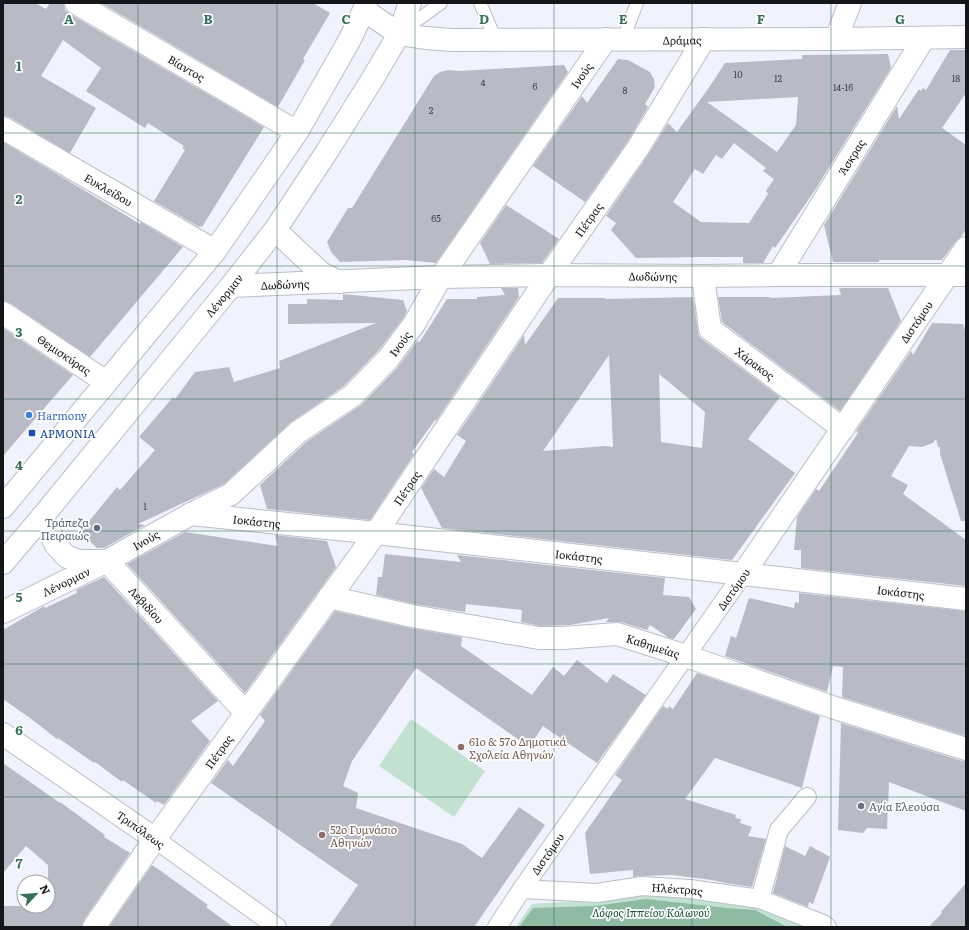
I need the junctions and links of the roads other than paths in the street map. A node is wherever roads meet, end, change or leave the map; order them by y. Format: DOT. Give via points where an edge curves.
graph roads {
  1 [pos="76,3"];
  2 [pos="410,3"];
  3 [pos="441,3"];
  4 [pos="480,3"];
  5 [pos="637,3"];
  6 [pos="850,3"];
  7 [pos="361,5"];
  8 [pos="399,34"];
  9 [pos="924,38"];
  10 [pos="966,38"];
  11 [pos="615,39"];
  12 [pos="704,39"];
  13 [pos="836,39"];
  14 [pos="496,40"];
  15 [pos="3,128"];
  16 [pos="297,132"];
  17 [pos="274,230"];
  18 [pos="966,248"];
  19 [pos="215,251"];
  20 [pos="549,275"];
  21 [pos="778,275"];
  22 [pos="703,276"];
  23 [pos="961,276"];
  24 [pos="441,277"];
  25 [pos="340,282"];
  26 [pos="231,286"];
  27 [pos="3,312"];
  28 [pos="106,382"];
  29 [pos="843,429"];
  30 [pos="3,507"];
  31 [pos="191,514"];
  32 [pos="42,517"];
  33 [pos="376,533"];
  34 [pos="107,561"];
  35 [pos="3,563"];
  36 [pos="743,574"];
  37 [pos="329,597"];
  38 [pos="966,599"];
  39 [pos="3,612"];
  40 [pos="686,656"];
  41 [pos="246,713"];
  42 [pos="3,734"];
  43 [pos="966,749"];
  44 [pos="807,797"];
  45 [pos="155,839"];
  46 [pos="522,889"];
  47 [pos="760,900"];
  48 [pos="94,927"];
  49 [pos="277,927"];
  50 [pos="497,927"];
  51 [pos="827,927"];
  1 -- 16 [label="street, Βίαντος"];
  2 -- 8 [label="street, Λένορμαν"];
  3 -- 8 [label="lane"];
  4 -- 14 [label="lane"];
  5 -- 11 [label="lane, Ινούς"];
  6 -- 13 [label="street"];
  7 -- 8 [label="street"];
  7 -- 16 [label="street" via="349,41"];
  8 -- 14 [label="street, Δράμας" via="452,40"];
  8 -- 17 [label="street, Λένορμαν" via="326,153"];
  9 -- 10 [label="street, Δράμας"];
  9 -- 13 [label="street, Δράμας"];
  9 -- 21 [label="street, Άσκρας"];
  11 -- 12 [label="street, Δράμας"];
  11 -- 14 [label="street, Δράμας"];
  11 -- 24 [label="street, Ινούς"];
  12 -- 13 [label="street, Δράμας"];
  12 -- 20 [label="street, Πέτρας" via="638,148"];
  15 -- 19 [label="street, Ευκλείδου"];
  16 -- 19 [label="street"];
  17 -- 25 [label="street, Δωδώνης" via="321,273"];
  17 -- 26 [label="street, Λένορμαν"];
  18 -- 23 [label="street, Διστόμου"];
  19 -- 28 [label="street"];
  20 -- 22 [label="street, Δωδώνης"];
  20 -- 24 [label="street, Δωδώνης"];
  20 -- 33 [label="street, Πέτρας"];
  21 -- 22 [label="street, Δωδώνης"];
  21 -- 23 [label="street, Δωδώνης"];
  22 -- 29 [label="street, Χάρακος" via="710,329"];
  23 -- 29 [label="street, Διστόμου"];
  24 -- 25 [label="street, Δωδώνης"];
  24 -- 31 [label="street, Ινούς" via="414,324 388,359 352,396 298,432 231,494"];
  25 -- 26 [label="street, Δωδώνης"];
  26 -- 32 [label="street, Λένορμαν"];
  27 -- 28 [label="street, Θεμισκύρας"];
  28 -- 30 [label="street"];
  29 -- 36 [label="street, Διστόμου"];
  31 -- 33 [label="street, Ιοκάστης"];
  31 -- 34 [label="street, Ινούς"];
  32 -- 34 [label="street" via="56,545 67,557 80,561"];
  32 -- 35 [label="street, Λένορμαν"];
  33 -- 36 [label="street, Ιοκάστης"];
  33 -- 37 [label="street, Πέτρας"];
  34 -- 39 [label="street, Λένορμαν"];
  34 -- 41 [label="street, Λεβιδίου"];
  36 -- 38 [label="street, Ιοκάστης"];
  36 -- 40 [label="street, Διστόμου"];
  37 -- 40 [label="street, Καθημείας" via="412,616 538,638 617,634"];
  37 -- 41 [label="street, Πέτρας"];
  40 -- 43 [label="street, Καθημείας" via="832,707"];
  40 -- 46 [label="street, Διστόμου"];
  41 -- 45 [label="street, Πέτρας"];
  42 -- 45 [label="street, Τριπόλεως"];
  44 -- 47 [label="street" via="779,830"];
  45 -- 48 [label="street, Πέτρας"];
  45 -- 49 [label="street, Τριπόλεως"];
  46 -- 47 [label="street, Ηλέκτρας" via="597,892 642,886 690,889"];
  46 -- 50 [label="street, Διστόμου"];
  47 -- 51 [label="street, Ηλέκτρας"];
}
